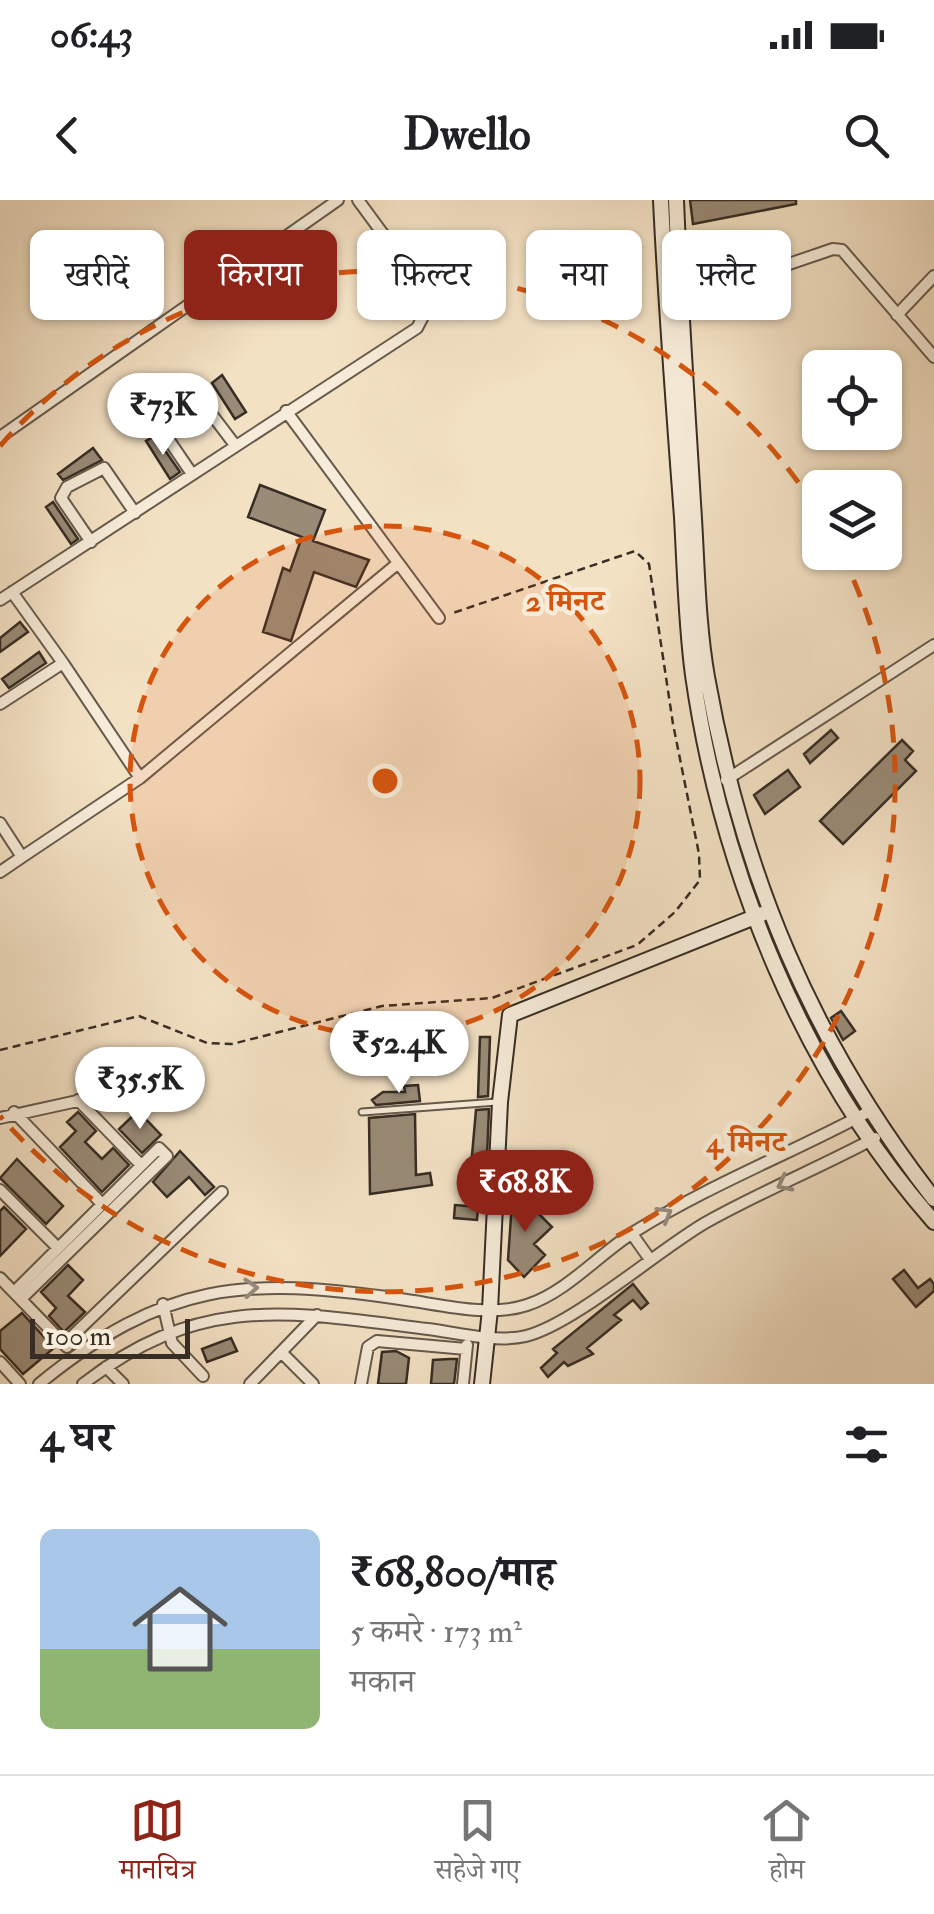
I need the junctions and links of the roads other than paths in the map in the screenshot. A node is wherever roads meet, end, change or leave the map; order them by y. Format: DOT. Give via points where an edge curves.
graph roads {
  1 [pos="338,200"];
  2 [pos="358,200"];
  3 [pos="661,200"];
  4 [pos="676,200"];
  5 [pos="664,230"];
  6 [pos="675,230"];
  7 [pos="791,263"];
  8 [pos="934,276"];
  9 [pos="896,315"];
  10 [pos="675,320"];
  11 [pos="934,356"];
  12 [pos="286,411"];
  13 [pos="0,436"];
  14 [pos="235,445"];
  15 [pos="192,474"];
  16 [pos="136,514"];
  17 [pos="91,542"];
  18 [pos="396,564"];
  19 [pos="12,592"];
  20 [pos="0,600"];
  21 [pos="439,618"];
  22 [pos="934,646"];
  23 [pos="62,663"];
  24 [pos="0,704"];
  25 [pos="140,778"];
  26 [pos="722,781"];
  27 [pos="0,823"];
  28 [pos="22,858"];
  29 [pos="0,872"];
  30 [pos="761,914"];
  31 [pos="109,1094"];
  32 [pos="78,1100"];
  33 [pos="500,1102"];
  34 [pos="14,1112"];
  35 [pos="362,1112"];
  36 [pos="864,1114"];
  37 [pos="0,1118"];
  38 [pos="886,1132"];
  39 [pos="872,1140"];
  40 [pos="141,1165"];
  41 [pos="0,1190"];
  42 [pos="222,1192"];
  43 [pos="934,1199"];
  44 [pos="102,1204"];
  45 [pos="934,1222"];
  46 [pos="632,1234"];
  47 [pos="58,1248"];
  48 [pos="649,1258"];
  49 [pos="0,1278"];
  50 [pos="214,1290"];
  51 [pos="18,1295"];
  52 [pos="163,1304"];
  53 [pos="490,1310"];
  54 [pos="317,1316"];
  55 [pos="218,1317"];
  56 [pos="170,1331"];
  57 [pos="468,1334"];
  58 [pos="488,1336"];
  59 [pos="64,1344"];
  60 [pos="466,1350"];
  61 [pos="282,1352"];
  62 [pos="74,1356"];
  63 [pos="0,1362"];
  64 [pos="106,1367"];
  65 [pos="203,1376"];
  66 [pos="20,1384"];
  67 [pos="39,1384"];
  68 [pos="82,1384"];
  69 [pos="123,1384"];
  70 [pos="250,1384"];
  71 [pos="313,1384"];
  72 [pos="360,1384"];
  73 [pos="463,1384"];
  74 [pos="482,1384"];
  1 -- 13 [label="street"];
  2 -- 12 [label="street" via="422,287 428,309 417,328"];
  3 -- 5 [label="street"];
  4 -- 6 [label="street"];
  7 -- 9 [label="street" via="842,250"];
  8 -- 9 [label="street"];
  9 -- 11 [label="street"];
  10 -- 26 [label="street"];
  12 -- 14 [label="street"];
  12 -- 18 [label="street"];
  14 -- 15 [label="street"];
  14 -- 15 [label="street" via="196,402 162,430"];
  15 -- 16 [label="street"];
  16 -- 17 [label="street"];
  16 -- 17 [label="street" via="104,468 67,486 61,498"];
  17 -- 19 [label="street"];
  18 -- 21 [label="street"];
  18 -- 25 [label="street"];
  19 -- 20 [label="street"];
  19 -- 23 [label="street"];
  22 -- 26 [label="street"];
  23 -- 24 [label="street"];
  23 -- 25 [label="street"];
  25 -- 28 [label="street"];
  26 -- 30 [label="street"];
  27 -- 28 [label="street"];
  28 -- 29 [label="street"];
  30 -- 33 [label="street" via="510,1015"];
  30 -- 36 [label="street"];
  31 -- 32 [label="street"];
  32 -- 34 [label="street"];
  32 -- 40 [label="street"];
  33 -- 35 [label="lane"];
  33 -- 53 [label="street"];
  34 -- 37 [label="street"];
  34 -- 44 [label="street"];
  36 -- 38 [label="street"];
  36 -- 39 [label="street"];
  46 -- 36 [label="street, one-way"];
  38 -- 39 [label="street"];
  38 -- 43 [label="street"];
  39 -- 45 [label="street"];
  39 -- 48 [label="street, one-way"];
  40 -- 44 [label="street"];
  40 -- 51 [label="street" via="159,1148 167,1156"];
  41 -- 47 [label="street"];
  42 -- 59 [label="street"];
  44 -- 47 [label="street"];
  46 -- 48 [label="street"];
  46 -- 53 [label="street" via="540,1298"];
  47 -- 51 [label="street"];
  48 -- 58 [label="street" via="544,1330 518,1338"];
  49 -- 51 [label="street"];
  50 -- 52 [label="street"];
  50 -- 53 [label="street, one-way" via="280,1286"];
  50 -- 55 [label="street"];
  51 -- 59 [label="street"];
  52 -- 56 [label="street"];
  52 -- 62 [label="street"];
  53 -- 58 [label="street"];
  54 -- 55 [label="street"];
  54 -- 57 [label="street"];
  54 -- 61 [label="street"];
  55 -- 56 [label="street"];
  56 -- 64 [label="street"];
  56 -- 65 [label="street" via="174,1346"];
  57 -- 58 [label="street"];
  57 -- 60 [label="street"];
  58 -- 74 [label="street"];
  59 -- 62 [label="street"];
  60 -- 72 [label="street" via="377,1341 368,1347"];
  60 -- 73 [label="street"];
  61 -- 70 [label="street"];
  61 -- 71 [label="street"];
  62 -- 67 [label="street"];
  63 -- 66 [label="street"];
  64 -- 68 [label="street"];
  64 -- 69 [label="street"];
}
